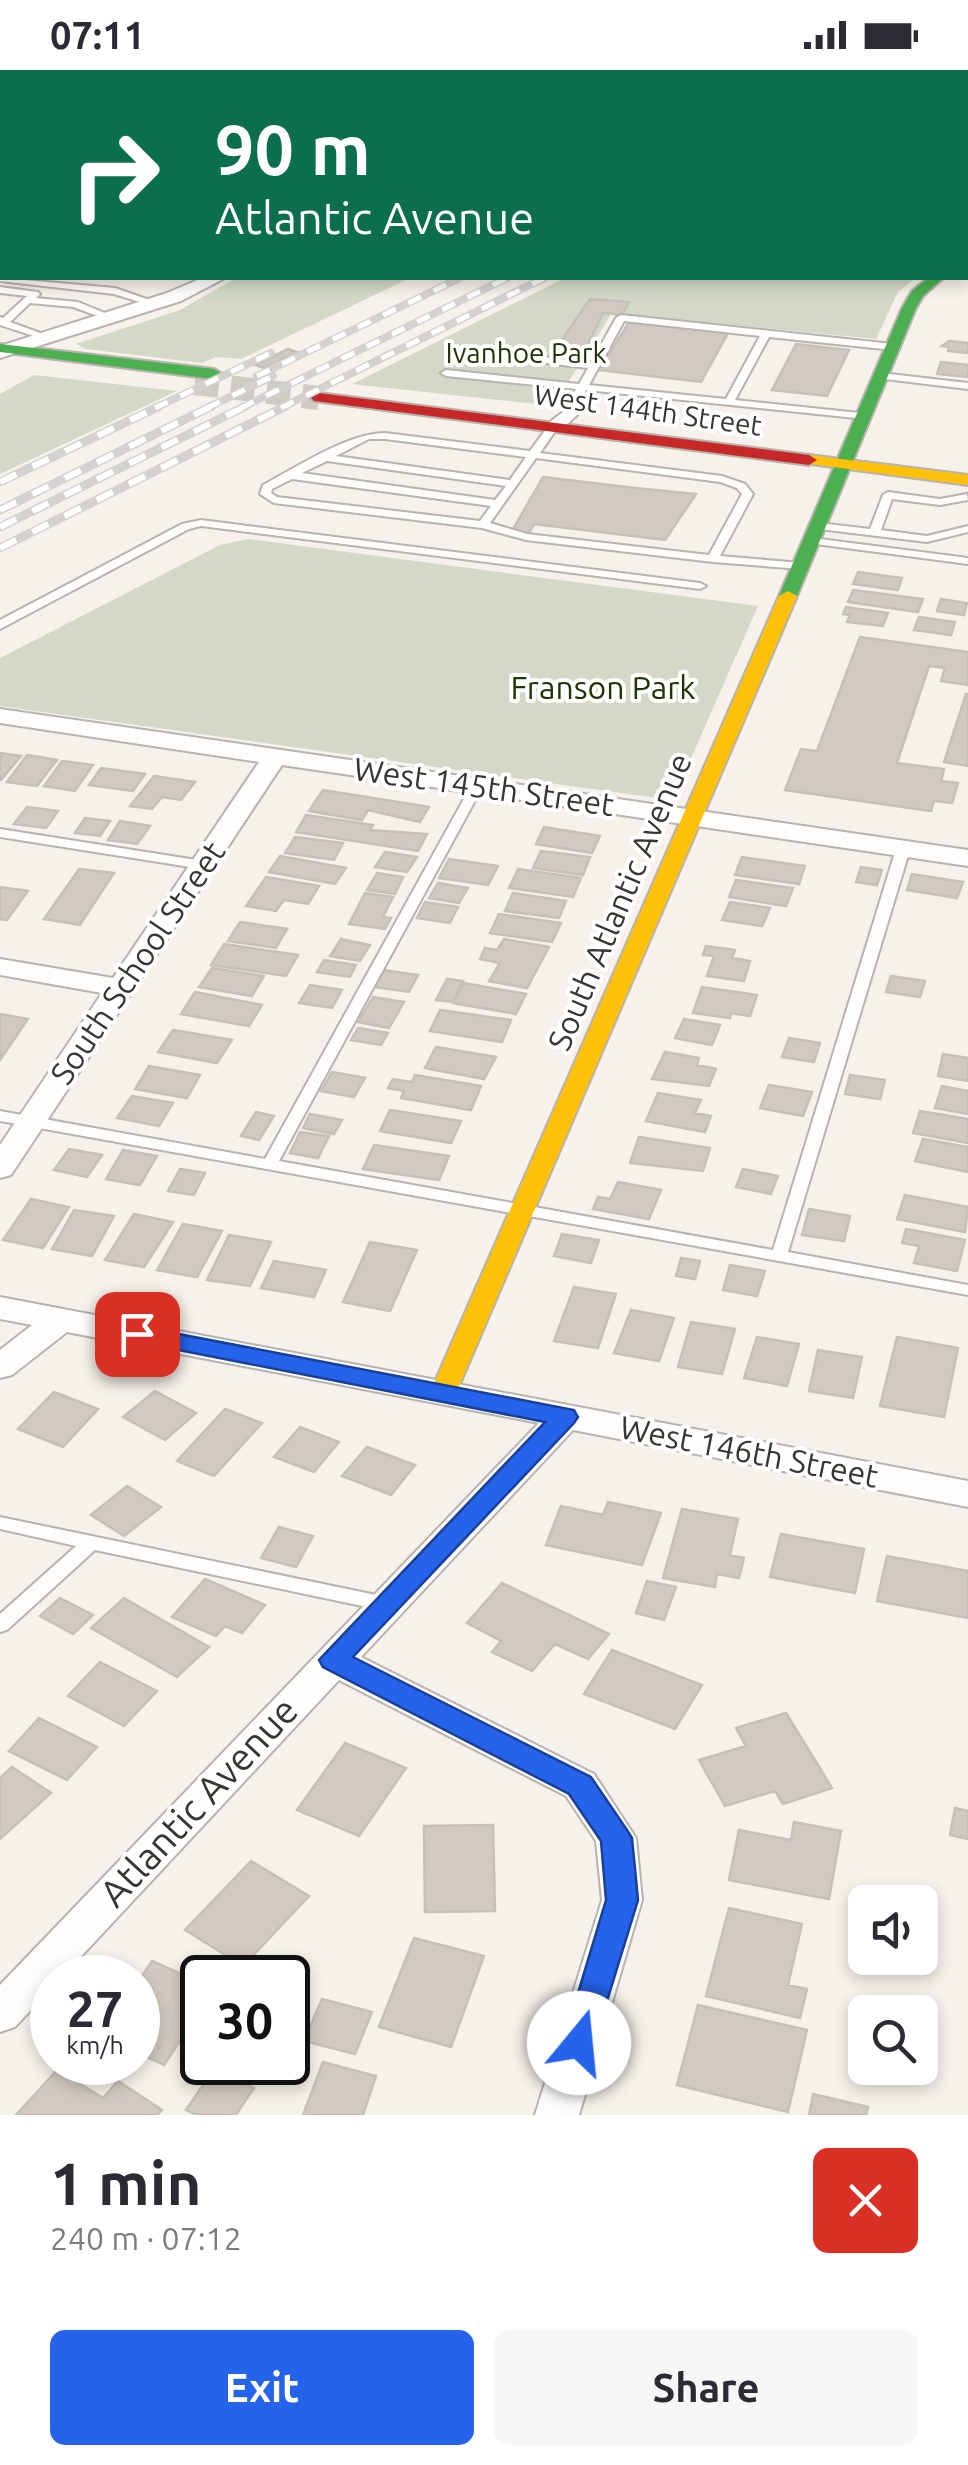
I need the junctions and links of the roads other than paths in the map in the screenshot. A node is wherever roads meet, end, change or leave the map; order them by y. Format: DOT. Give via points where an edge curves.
graph roads {
  1 [pos="18,280"];
  2 [pos="97,280"];
  3 [pos="211,280"];
  4 [pos="934,280"];
  5 [pos="88,288"];
  6 [pos="0,290"];
  7 [pos="28,300"];
  8 [pos="156,304"];
  9 [pos="4,317"];
  10 [pos="112,318"];
  11 [pos="766,333"];
  12 [pos="48,338"];
  13 [pos="893,347"];
  14 [pos="3,353"];
  15 [pos="488,354"];
  16 [pos="594,366"];
  17 [pos="446,374"];
  18 [pos="881,376"];
  19 [pos="205,379"];
  20 [pos="583,386"];
  21 [pos="968,386"];
  22 [pos="328,394"];
  23 [pos="729,402"];
  24 [pos="865,416"];
  25 [pos="560,421"];
  26 [pos="531,455"];
  27 [pos="322,457"];
  28 [pos="848,457"];
  29 [pos="968,461"];
  30 [pos="290,474"];
  31 [pos="968,480"];
  32 [pos="511,483"];
  33 [pos="968,497"];
  34 [pos="498,504"];
  35 [pos="484,525"];
  36 [pos="968,529"];
  37 [pos="874,533"];
  38 [pos="815,534"];
  39 [pos="713,559"];
  40 [pos="968,561"];
  41 [pos="801,566"];
  42 [pos="700,586"];
  43 [pos="0,625"];
  44 [pos="0,716"];
  45 [pos="275,757"];
  46 [pos="477,786"];
  47 [pos="692,818"];
  48 [pos="0,833"];
  49 [pos="903,848"];
  50 [pos="968,858"];
  51 [pos="203,865"];
  52 [pos="0,968"];
  53 [pos="120,988"];
  54 [pos="0,1116"];
  55 [pos="32,1121"];
  56 [pos="270,1164"];
  57 [pos="0,1168"];
  58 [pos="522,1210"];
  59 [pos="778,1256"];
  60 [pos="968,1290"];
  61 [pos="0,1308"];
  62 [pos="60,1320"];
  63 [pos="0,1366"];
  64 [pos="442,1393"];
  65 [pos="565,1417"];
  66 [pos="968,1494"];
  67 [pos="0,1524"];
  68 [pos="92,1542"];
  69 [pos="386,1604"];
  70 [pos="0,1624"];
  71 [pos="334,1660"];
  72 [pos="0,2014"];
  73 [pos="557,2115"];
  1 -- 5 [label="lane"];
  2 -- 5 [label="lane"];
  3 -- 8 [label="street"];
  4 -- 13 [label="street, South Atlantic Avenue" via="917,294"];
  5 -- 8 [label="lane"];
  6 -- 7 [label="lane" via="34,294"];
  7 -- 9 [label="lane"];
  7 -- 10 [label="lane" via="75,304"];
  8 -- 10 [label="street"];
  9 -- 12 [label="lane"];
  10 -- 12 [label="street"];
  11 -- 13 [label="lane"];
  11 -- 16 [label="lane" via="622,318"];
  11 -- 23 [label="lane"];
  12 -- 14 [label="street"];
  13 -- 18 [label="street, South Atlantic Avenue"];
  14 -- 19 [label="street"];
  15 -- 16 [label="lane"];
  16 -- 20 [label="lane"];
  17 -- 20 [label="lane"];
  18 -- 21 [label="lane"];
  18 -- 24 [label="street, South Atlantic Avenue"];
  20 -- 23 [label="lane"];
  20 -- 25 [label="lane"];
  22 -- 25 [label="street, West 144th Street"];
  23 -- 24 [label="lane"];
  24 -- 28 [label="street, South Atlantic Avenue"];
  25 -- 26 [label="lane"];
  25 -- 28 [label="street, West 144th Street"];
  26 -- 27 [label="lane" via="367,436"];
  26 -- 32 [label="lane"];
  26 -- 39 [label="lane" via="741,486 748,494"];
  27 -- 30 [label="lane"];
  27 -- 32 [label="lane"];
  28 -- 29 [label="street, West 144th Street"];
  28 -- 31 [label="street, West 144th Street"];
  28 -- 38 [label="street, South Atlantic Avenue"];
  30 -- 34 [label="lane"];
  30 -- 35 [label="lane" via="265,494"];
  32 -- 34 [label="lane"];
  33 -- 37 [label="lane" via="940,502 888,495"];
  34 -- 35 [label="lane"];
  35 -- 39 [label="lane" via="526,537"];
  36 -- 37 [label="lane" via="927,538"];
  37 -- 38 [label="lane"];
  38 -- 40 [label="lane"];
  38 -- 41 [label="street, South Atlantic Avenue"];
  39 -- 41 [label="lane"];
  41 -- 47 [label="street, South Atlantic Avenue"];
  42 -- 43 [label="lane" via="201,523"];
  44 -- 45 [label="street, West 145th Street"];
  45 -- 46 [label="street, West 145th Street"];
  45 -- 51 [label="street, South School Street"];
  46 -- 47 [label="street, West 145th Street"];
  46 -- 56 [label="lane"];
  47 -- 49 [label="street, West 145th Street"];
  47 -- 58 [label="street, South Atlantic Avenue"];
  48 -- 51 [label="lane"];
  49 -- 50 [label="street, West 145th Street"];
  49 -- 59 [label="lane"];
  51 -- 53 [label="street, South School Street"];
  52 -- 53 [label="street"];
  53 -- 55 [label="street, South School Street"];
  54 -- 55 [label="lane"];
  55 -- 56 [label="lane"];
  55 -- 57 [label="street, South School Street"];
  56 -- 58 [label="lane"];
  58 -- 59 [label="lane"];
  58 -- 64 [label="street, South Atlantic Avenue"];
  59 -- 60 [label="lane"];
  61 -- 62 [label="street, West 146th Street"];
  62 -- 63 [label="street"];
  62 -- 64 [label="street, West 146th Street"];
  64 -- 65 [label="street, West 146th Street"];
  65 -- 66 [label="street, West 146th Street"];
  65 -- 69 [label="street, Atlantic Avenue"];
  67 -- 68 [label="lane"];
  68 -- 69 [label="lane"];
  68 -- 70 [label="lane"];
  69 -- 71 [label="street, Atlantic Avenue"];
  71 -- 72 [label="street, Atlantic Avenue"];
  71 -- 73 [label="street" via="580,1785 616,1838 622,1900"];
}
